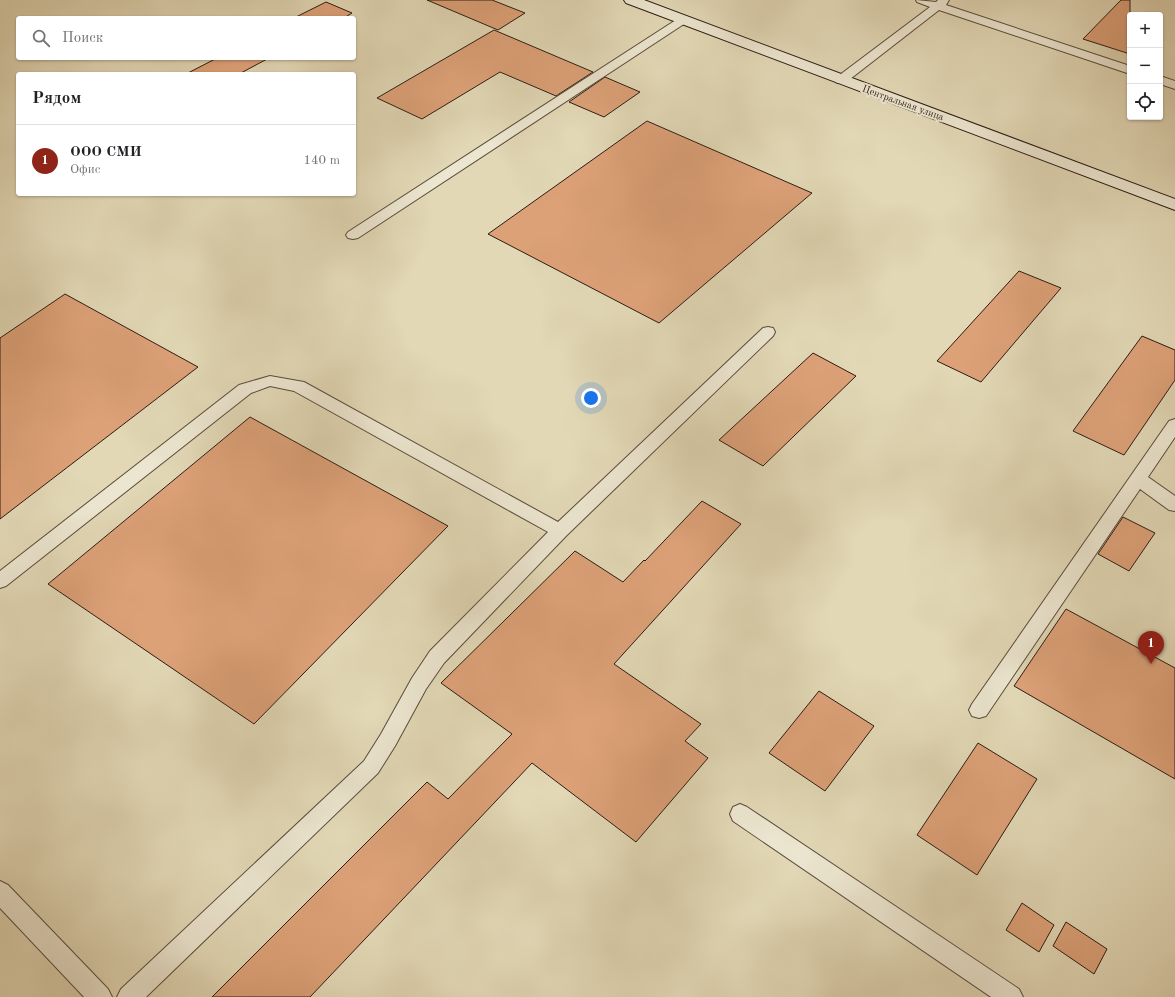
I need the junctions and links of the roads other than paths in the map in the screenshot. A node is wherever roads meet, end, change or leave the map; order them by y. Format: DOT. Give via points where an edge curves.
graph roads {
  1 [pos="631,0"];
  2 [pos="921,0"];
  3 [pos="942,3"];
  4 [pos="683,20"];
  5 [pos="1127,69"];
  6 [pos="841,80"];
  7 [pos="1163,81"];
  8 [pos="1175,85"];
  9 [pos="1175,205"];
  10 [pos="353,235"];
  11 [pos="768,332"];
  12 [pos="1175,425"];
  13 [pos="1139,479"];
  14 [pos="1175,505"];
  15 [pos="560,531"];
  16 [pos="0,581"];
  17 [pos="979,710"];
  18 [pos="740,814"];
  19 [pos="0,892"];
  20 [pos="100,997"];
  21 [pos="129,997"];
  22 [pos="1011,997"];
  1 -- 4 [label="street, Центральная улица"];
  2 -- 3 [label="lane"];
  3 -- 5 [label="lane"];
  3 -- 6 [label="lane"];
  4 -- 6 [label="street, Центральная улица"];
  4 -- 10 [label="lane"];
  6 -- 9 [label="street, Центральная улица"];
  7 -- 8 [label="lane"];
  11 -- 15 [label="lane"];
  12 -- 13 [label="lane"];
  13 -- 14 [label="lane"];
  13 -- 17 [label="lane"];
  15 -- 16 [label="lane" via="298,386 270,381 245,389"];
  15 -- 21 [label="lane" via="428,667 385,747 371,767"];
  18 -- 22 [label="lane"];
  19 -- 20 [label="lane"];
}
